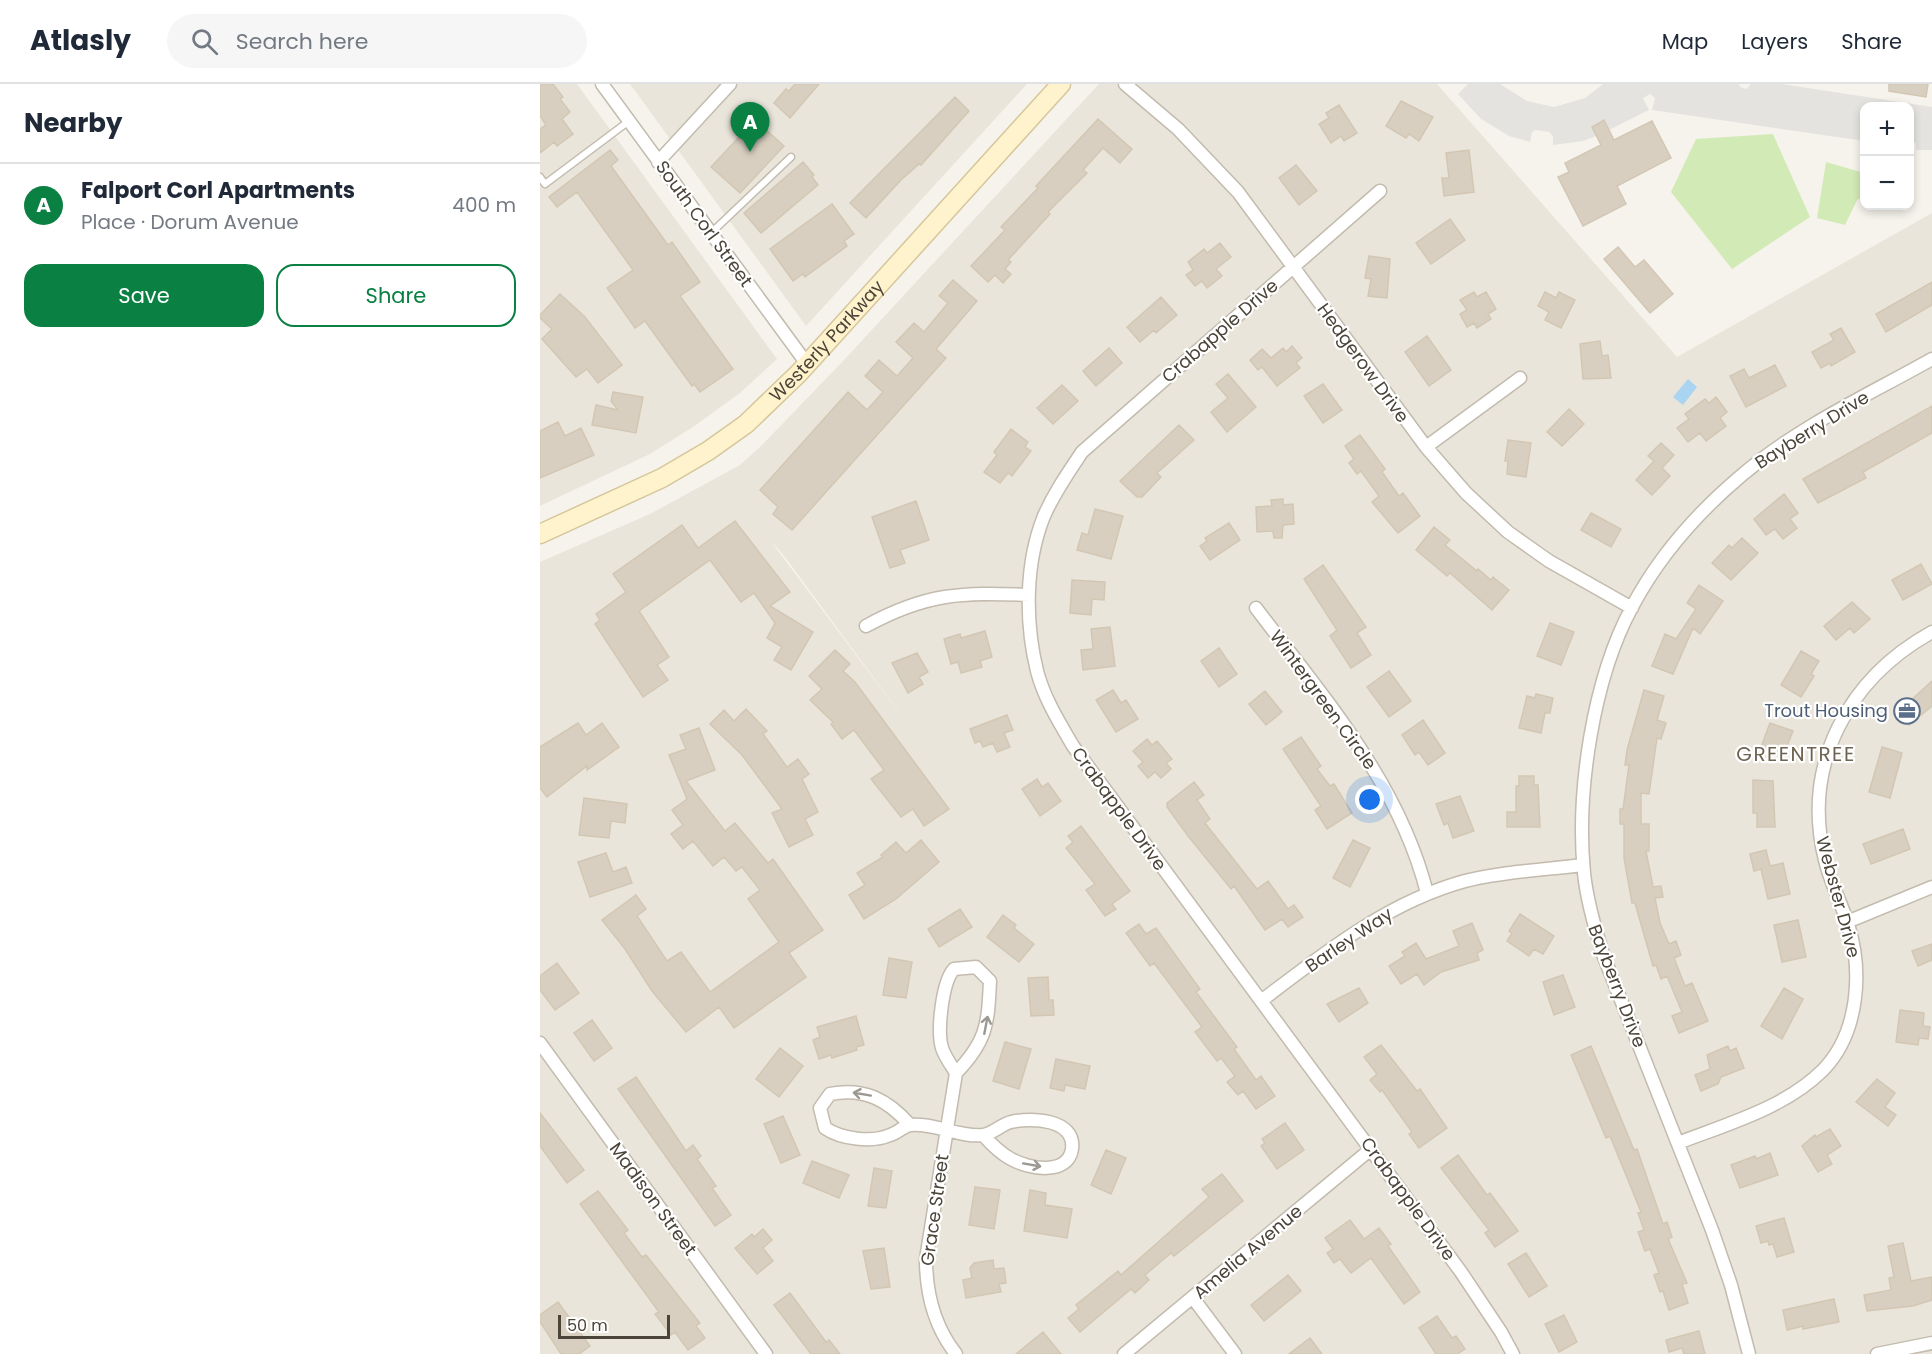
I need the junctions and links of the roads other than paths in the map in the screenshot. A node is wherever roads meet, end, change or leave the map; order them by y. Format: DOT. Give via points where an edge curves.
graph roads {
  1 [pos="602,84"];
  2 [pos="730,84"];
  3 [pos="1061,84"];
  4 [pos="1125,84"];
  5 [pos="629,121"];
  6 [pos="791,157"];
  7 [pos="658,162"];
  8 [pos="540,177"];
  9 [pos="1380,191"];
  10 [pos="710,233"];
  11 [pos="1293,267"];
  12 [pos="1932,359"];
  13 [pos="807,364"];
  14 [pos="1520,378"];
  15 [pos="1426,447"];
  16 [pos="540,534"];
  17 [pos="1029,595"];
  18 [pos="1256,608"];
  19 [pos="1632,608"];
  20 [pos="866,626"];
  21 [pos="1932,632"];
  22 [pos="1583,865"];
  23 [pos="1932,887"];
  24 [pos="1427,893"];
  25 [pos="1847,922"];
  26 [pos="1261,1001"];
  27 [pos="540,1043"];
  28 [pos="956,1073"];
  29 [pos="910,1125"];
  30 [pos="947,1131"];
  31 [pos="984,1136"];
  32 [pos="1678,1143"];
  33 [pos="1371,1149"];
  34 [pos="1193,1298"];
  35 [pos="1932,1343"];
  36 [pos="766,1354"];
  37 [pos="956,1354"];
  38 [pos="1124,1354"];
  39 [pos="1235,1354"];
  40 [pos="1513,1354"];
  41 [pos="1749,1354"];
  42 [pos="1877,1354"];
  1 -- 5 [label="street, South Corl Street"];
  2 -- 7 [label="street"];
  3 -- 13 [label="main road, Westerly Parkway"];
  4 -- 11 [label="street, Hedgerow Drive" via="1238,192"];
  5 -- 7 [label="street, South Corl Street"];
  5 -- 8 [label="lane" via="545,184"];
  6 -- 10 [label="lane"];
  7 -- 10 [label="street, South Corl Street"];
  9 -- 11 [label="street, Crabapple Drive"];
  10 -- 13 [label="street, South Corl Street"];
  11 -- 15 [label="street, Hedgerow Drive"];
  11 -- 17 [label="street, Crabapple Drive" via="1082,452 1044,517"];
  12 -- 19 [label="street, Bayberry Drive" via="1794,437 1743,474 1662,558"];
  13 -- 16 [label="main road, Westerly Parkway" via="746,424 708,451 644,487"];
  14 -- 15 [label="street"];
  15 -- 19 [label="street, Hedgerow Drive" via="1466,493 1508,532"];
  17 -- 20 [label="street" via="958,594 927,599"];
  17 -- 26 [label="street, Crabapple Drive" via="1030,631 1038,672 1053,712 1073,746"];
  18 -- 24 [label="street, Wintergreen Circle" via="1365,753 1410,839"];
  19 -- 22 [label="street, Bayberry Drive" via="1595,716 1586,765"];
  21 -- 25 [label="street, Webster Drive" via="1896,654 1857,694 1828,750 1820,790 1820,827 1830,878"];
  22 -- 24 [label="street, Barley Way" via="1520,870"];
  22 -- 32 [label="street, Bayberry Drive" via="1592,918 1604,957"];
  23 -- 25 [label="street"];
  24 -- 26 [label="street, Barley Way" via="1385,913"];
  25 -- 32 [label="street, Webster Drive" via="1857,976 1854,1005 1847,1030 1825,1068 1789,1096"];
  26 -- 33 [label="street, Crabapple Drive"];
  27 -- 36 [label="street, Madison Street"];
  28 -- 28 [label="street, one-way" via="976,1051 987,1023 990,981 976,967 954,969 945,992 942,1046"];
  28 -- 30 [label="street, Grace Street"];
  29 -- 29 [label="street, one-way" via="895,1108 866,1094 830,1094 820,1108 825,1128 843,1136 881,1138"];
  29 -- 30 [label="street"];
  30 -- 31 [label="street"];
  30 -- 37 [label="street, Grace Street" via="926,1277 933,1314"];
  31 -- 31 [label="street, one-way" via="1014,1161 1049,1168 1061,1167 1069,1159 1072,1146 1069,1133 1062,1127 1029,1119 1009,1122"];
  32 -- 41 [label="street, Bayberry Drive" via="1731,1285"];
  33 -- 34 [label="street, Amelia Avenue"];
  33 -- 40 [label="street, Crabapple Drive" via="1475,1292"];
  34 -- 38 [label="street, Amelia Avenue"];
  34 -- 39 [label="street"];
  35 -- 42 [label="street"];
}
